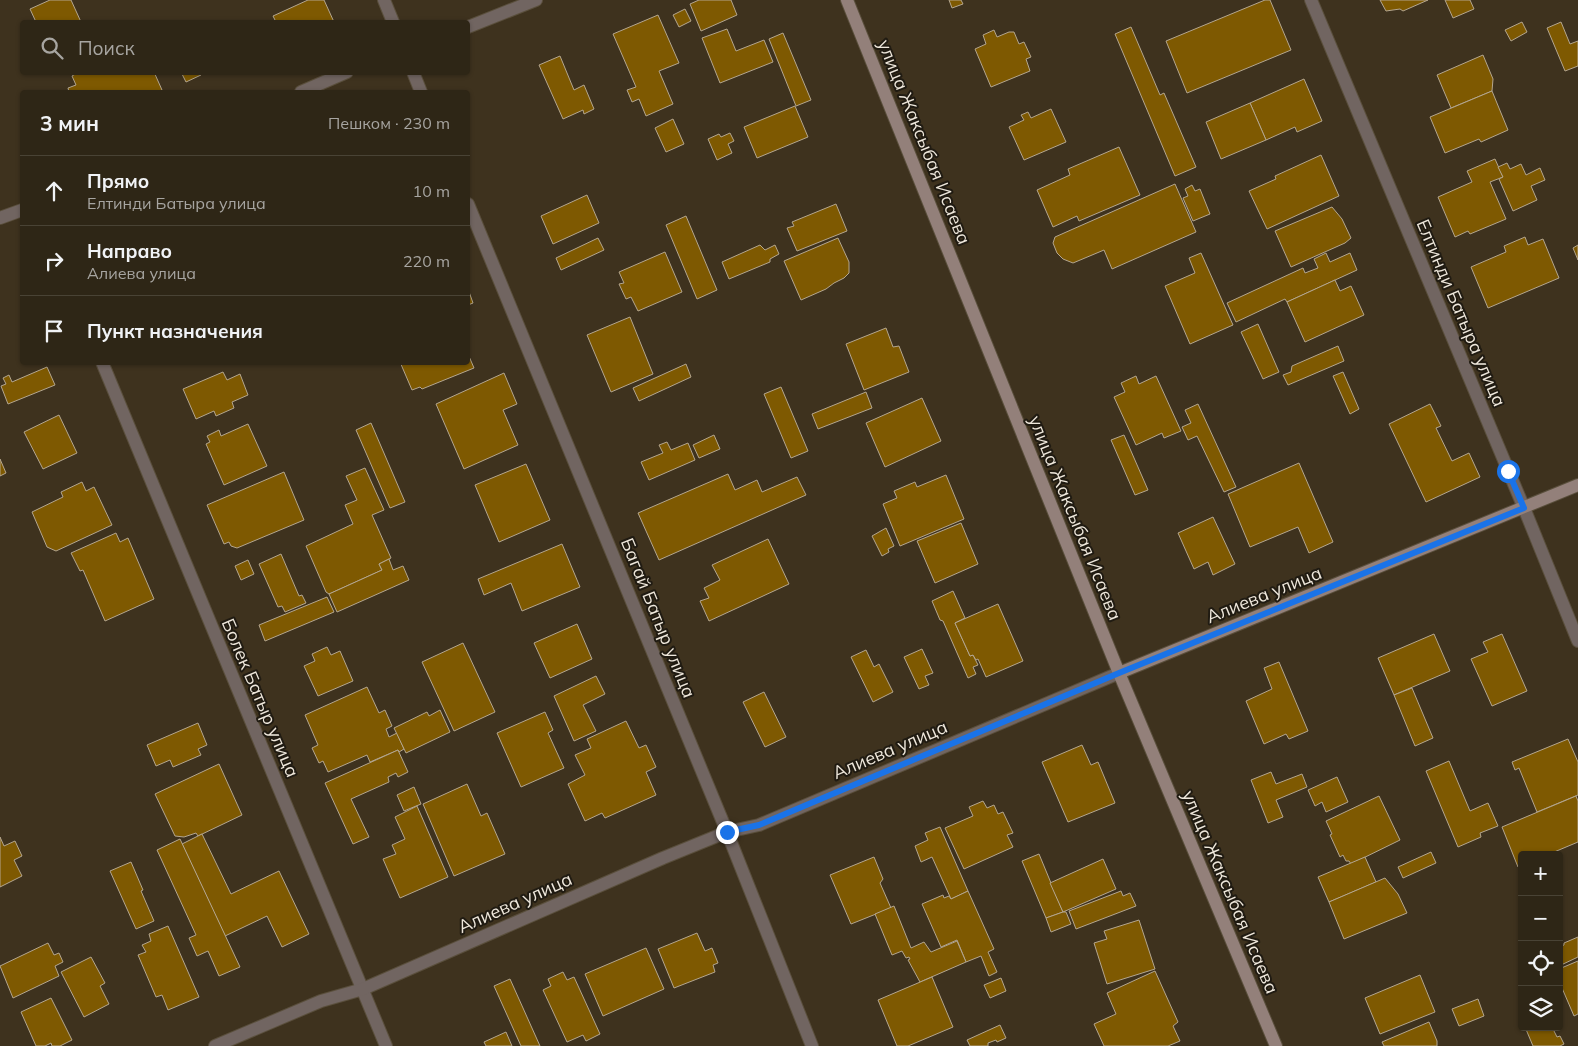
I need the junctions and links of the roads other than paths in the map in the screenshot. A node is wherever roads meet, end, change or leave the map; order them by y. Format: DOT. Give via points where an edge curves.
graph roads {
  1 [pos="384,0"];
  2 [pos="536,0"];
  3 [pos="847,0"];
  4 [pos="1311,0"];
  5 [pos="392,20"];
  6 [pos="470,26"];
  7 [pos="340,75"];
  8 [pos="414,75"];
  9 [pos="306,90"];
  10 [pos="420,90"];
  11 [pos="470,209"];
  12 [pos="20,211"];
  13 [pos="0,218"];
  14 [pos="103,365"];
  15 [pos="1578,486"];
  16 [pos="1524,508"];
  17 [pos="1578,641"];
  18 [pos="1119,673"];
  19 [pos="727,832"];
  20 [pos="362,989"];
  21 [pos="215,1046"];
  22 [pos="386,1046"];
  23 [pos="812,1046"];
  24 [pos="1276,1046"];
  1 -- 5 [label="street"];
  2 -- 6 [label="street"];
  3 -- 18 [label="street, улица Жаксыбая Исаева"];
  4 -- 16 [label="street, Елтинди Батыра улица"];
  7 -- 9 [label="street"];
  8 -- 10 [label="street"];
  11 -- 19 [label="street, Багай Батыр улица"];
  12 -- 13 [label="street"];
  14 -- 20 [label="street, Болек Батыр улица"];
  15 -- 16 [label="street, Алиева улица"];
  16 -- 17 [label="street, Елтинди Батыра улица"];
  16 -- 18 [label="street, Алиева улица"];
  18 -- 19 [label="street, Алиева улица" via="759,825"];
  18 -- 24 [label="street, улица Жаксыбая Исаева"];
  19 -- 20 [label="street, Алиева улица"];
  19 -- 23 [label="street, Багай Батыр улица"];
  20 -- 21 [label="street, Алиева улица" via="321,1001"];
  20 -- 22 [label="street, Болек Батыр улица"];
}
